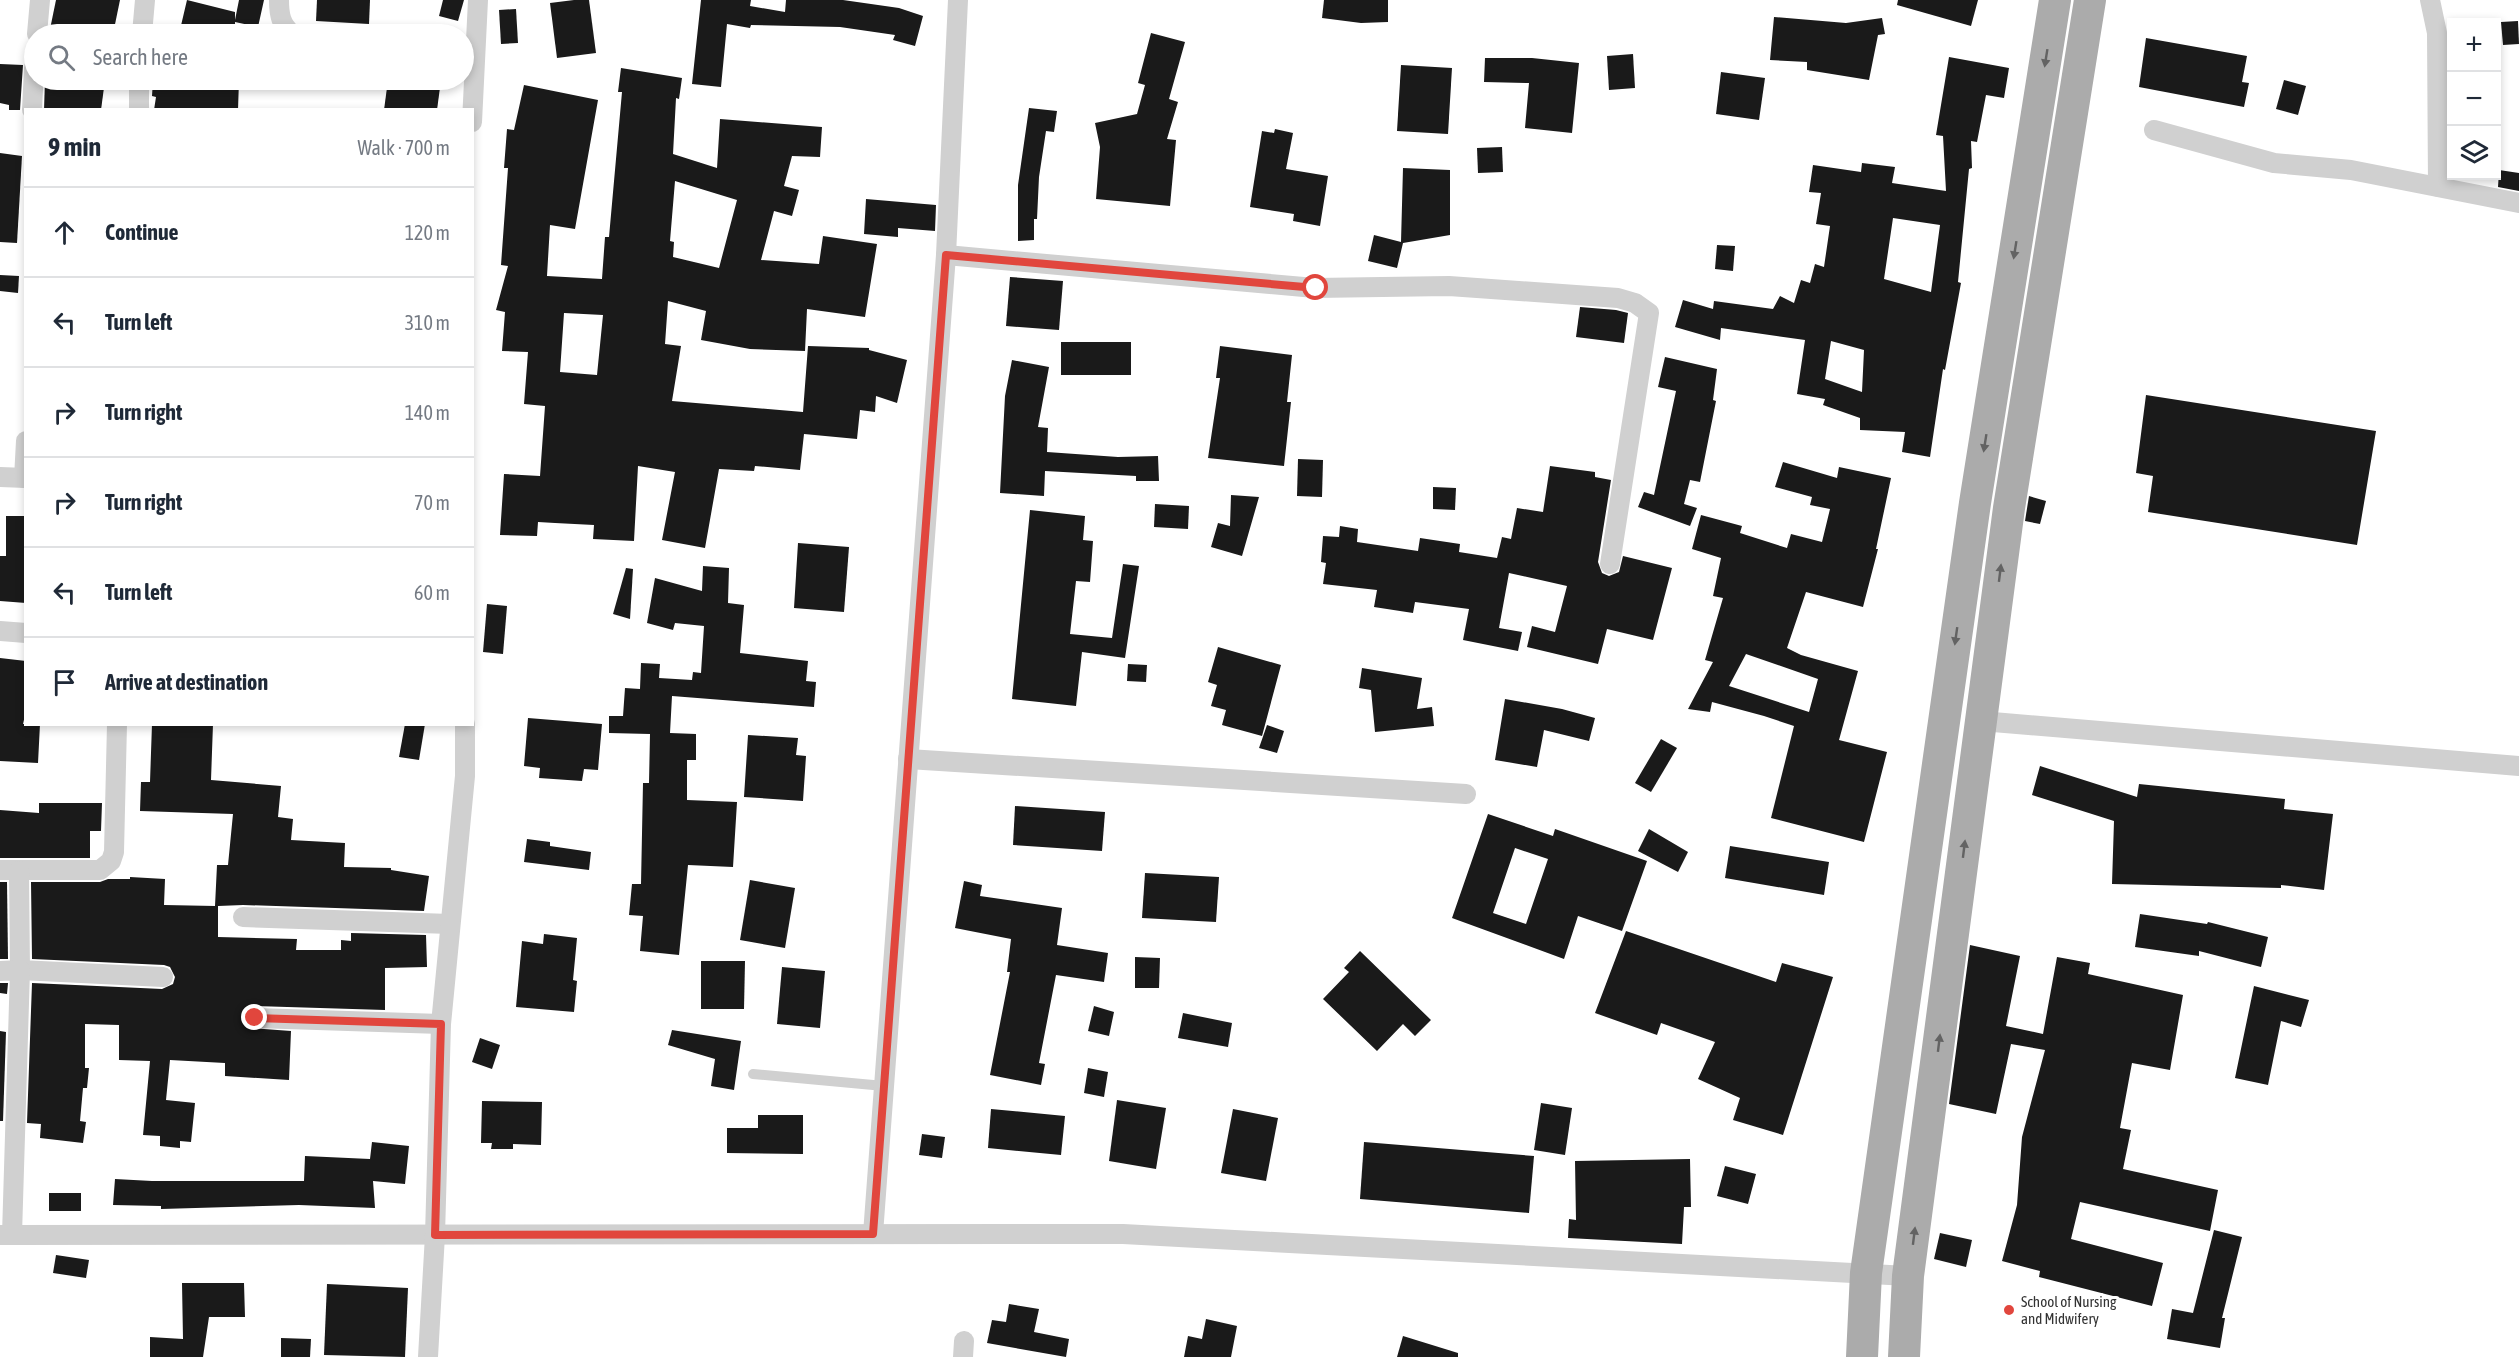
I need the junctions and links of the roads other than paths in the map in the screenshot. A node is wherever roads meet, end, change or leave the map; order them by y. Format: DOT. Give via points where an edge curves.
graph roads {
  1 [pos="40,0"];
  2 [pos="145,0"];
  3 [pos="279,0"];
  4 [pos="478,0"];
  5 [pos="958,0"];
  6 [pos="2055,0"];
  7 [pos="2090,0"];
  8 [pos="2430,0"];
  9 [pos="38,24"];
  10 [pos="143,24"];
  11 [pos="282,24"];
  12 [pos="474,25"];
  13 [pos="33,90"];
  14 [pos="139,90"];
  15 [pos="471,90"];
  16 [pos="32,108"];
  17 [pos="139,108"];
  18 [pos="472,108"];
  19 [pos="2154,130"];
  20 [pos="2438,187"];
  21 [pos="2519,203"];
  22 [pos="946,255"];
  23 [pos="1997,364"];
  24 [pos="2031,368"];
  25 [pos="0,477"];
  26 [pos="24,478"];
  27 [pos="1610,564"];
  28 [pos="0,631"];
  29 [pos="24,633"];
  30 [pos="1981,721"];
  31 [pos="117,726"];
  32 [pos="465,726"];
  33 [pos="908,759"];
  34 [pos="2519,766"];
  35 [pos="1466,794"];
  36 [pos="9,870"];
  37 [pos="243,917"];
  38 [pos="450,924"];
  39 [pos="20,970"];
  40 [pos="0,971"];
  41 [pos="163,977"];
  42 [pos="255,1018"];
  43 [pos="441,1024"];
  44 [pos="753,1074"];
  45 [pos="884,1086"];
  46 [pos="873,1234"];
  47 [pos="6,1235"];
  48 [pos="435,1235"];
  49 [pos="1866,1273"];
  50 [pos="1908,1276"];
  51 [pos="428,1357"];
  52 [pos="1862,1357"];
  53 [pos="1904,1357"];
  1 -- 9 [label="street"];
  2 -- 10 [label="street"];
  3 -- 11 [label="street"];
  4 -- 12 [label="street"];
  5 -- 22 [label="street"];
  6 -- 23 [label="main road, one-way"];
  7 -- 24 [label="main road"];
  8 -- 20 [label="street" via="2437,33"];
  13 -- 16 [label="street"];
  14 -- 17 [label="street"];
  15 -- 18 [label="street"];
  19 -- 20 [label="street" via="2274,163 2351,170"];
  20 -- 21 [label="street"];
  22 -- 27 [label="street" via="1316,288 1449,286 1618,298 1635,303 1649,313"];
  22 -- 33 [label="street"];
  23 -- 24 [label="main road"];
  23 -- 49 [label="main road, one-way"];
  30 -- 24 [label="main road, one-way"];
  25 -- 26 [label="street"];
  28 -- 29 [label="street"];
  30 -- 34 [label="street"];
  50 -- 30 [label="main road, one-way"];
  31 -- 36 [label="street" via="111,861 100,870"];
  32 -- 38 [label="street" via="465,776"];
  33 -- 35 [label="street"];
  33 -- 45 [label="street"];
  36 -- 39 [label="street"];
  37 -- 38 [label="street"];
  38 -- 43 [label="street"];
  39 -- 40 [label="street"];
  39 -- 41 [label="street"];
  39 -- 47 [label="street"];
  42 -- 43 [label="street"];
  43 -- 48 [label="street"];
  44 -- 45 [label="lane"];
  45 -- 46 [label="street"];
  46 -- 48 [label="street"];
  46 -- 49 [label="street" via="1123,1234"];
  47 -- 48 [label="street"];
  48 -- 51 [label="street"];
  49 -- 50 [label="street"];
  49 -- 52 [label="main road"];
  50 -- 53 [label="main road"];
}
